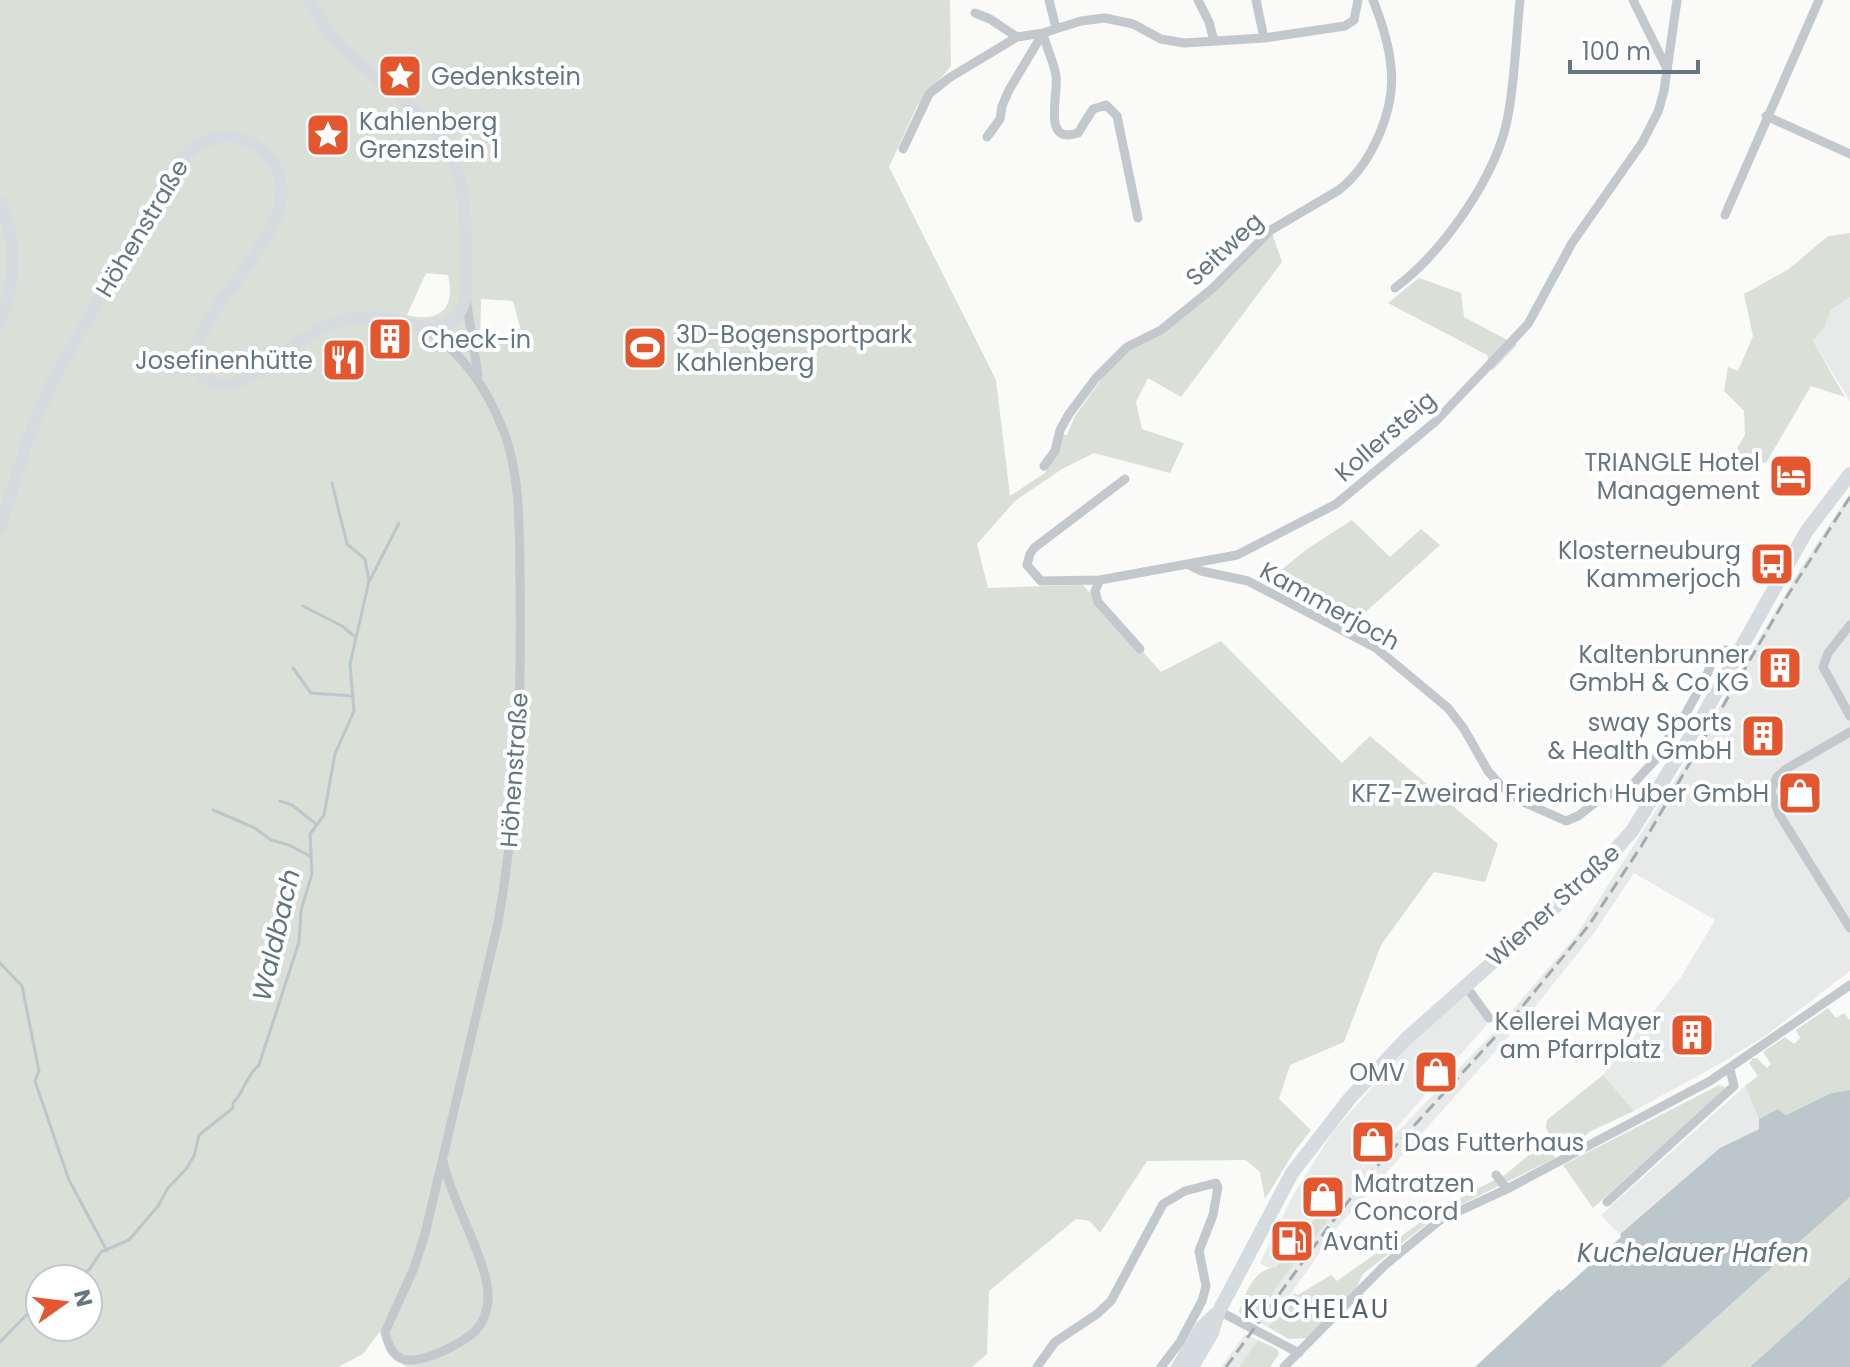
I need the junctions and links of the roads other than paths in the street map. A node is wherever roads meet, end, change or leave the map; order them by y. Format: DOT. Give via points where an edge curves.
graph roads {
  1 [pos="309,0"];
  2 [pos="1049,0"];
  3 [pos="1198,0"];
  4 [pos="1256,0"];
  5 [pos="1358,0"];
  6 [pos="1373,0"];
  7 [pos="1520,0"];
  8 [pos="1633,0"];
  9 [pos="1677,0"];
  10 [pos="1819,0"];
  11 [pos="975,13"];
  12 [pos="1056,28"];
  13 [pos="1043,33"];
  14 [pos="1017,37"];
  15 [pos="1264,38"];
  16 [pos="1214,41"];
  17 [pos="1668,71"];
  18 [pos="1766,116"];
  19 [pos="987,137"];
  20 [pos="903,149"];
  21 [pos="1850,154"];
  22 [pos="0,203"];
  23 [pos="1725,215"];
  24 [pos="1138,218"];
  25 [pos="1395,288"];
  26 [pos="464,304"];
  27 [pos="0,323"];
  28 [pos="424,328"];
  29 [pos="478,379"];
  30 [pos="1044,466"];
  31 [pos="1850,474"];
  32 [pos="1125,479"];
  33 [pos="0,528"];
  34 [pos="1187,564"];
  35 [pos="1100,580"];
  36 [pos="1850,625"];
  37 [pos="1140,649"];
  38 [pos="1739,651"];
  39 [pos="1850,716"];
  40 [pos="1850,732"];
  41 [pos="1850,928"];
  42 [pos="1465,985"];
  43 [pos="1850,985"];
  44 [pos="1489,1018"];
  45 [pos="1730,1069"];
  46 [pos="443,1161"];
  47 [pos="1496,1175"];
  48 [pos="1507,1189"];
  49 [pos="1607,1202"];
  50 [pos="1219,1311"];
  51 [pos="1299,1353"];
  52 [pos="1037,1367"];
  53 [pos="1161,1367"];
  54 [pos="1178,1367"];
  55 [pos="1192,1367"];
  56 [pos="1284,1367"];
  1 -- 26 [label="street, Höhenstraße" via="334,40 412,107 451,158 463,199"];
  2 -- 12 [label="street"];
  3 -- 16 [label="street"];
  4 -- 15 [label="street"];
  5 -- 15 [label="street" via="1354,20 1345,26"];
  6 -- 30 [label="street, Seitweg" via="1391,66 1391,86 1371,152 1339,190 1271,230 1213,288 1161,330 1127,347 1069,414"];
  7 -- 25 [label="street" via="1508,117 1499,150 1437,249"];
  8 -- 17 [label="street"];
  9 -- 17 [label="street, Kollersteig"];
  10 -- 18 [label="street"];
  11 -- 14 [label="street"];
  12 -- 13 [label="street"];
  12 -- 16 [label="street" via="1105,18 1133,24 1161,39"];
  13 -- 14 [label="street"];
  13 -- 19 [label="street"];
  13 -- 24 [label="street" via="1056,77 1056,129 1078,133 1093,109 1106,105 1117,116"];
  14 -- 20 [label="street" via="929,94"];
  15 -- 16 [label="street"];
  17 -- 34 [label="street, Kollersteig" via="1658,112 1642,143 1572,243 1528,324 1461,396 1336,504 1237,555"];
  18 -- 21 [label="street"];
  18 -- 23 [label="street"];
  22 -- 27 [label="street" via="14,253"];
  26 -- 28 [label="street" via="445,325"];
  26 -- 29 [label="street, Höhenstraße"];
  28 -- 29 [label="street, Höhenstraße" via="450,346"];
  28 -- 33 [label="street, Höhenstraße" via="386,318 347,319 313,332 241,381 222,384 207,379 195,356 200,336 271,228 282,190 273,163 250,142 228,136 200,143 174,168 51,384"];
  29 -- 46 [label="street, Höhenstraße" via="514,466 519,721 506,881"];
  31 -- 38 [label="main road, Wiener Straße" via="1806,532"];
  32 -- 35 [label="street, Kollersteig" via="1030,554 1027,565 1041,581"];
  34 -- 35 [label="street, Kollersteig"];
  34 -- 38 [label="street, Kammerjoch" via="1248,581 1376,648 1448,708 1502,787 1566,821 1634,783 1690,707 1711,660 1719,651"];
  35 -- 37 [label="street" via="1098,602"];
  36 -- 39 [label="street" via="1823,667"];
  38 -- 42 [label="main road, Wiener Straße" via="1632,831 1599,868"];
  40 -- 41 [label="street" via="1786,769 1771,791 1779,814"];
  42 -- 44 [label="street"];
  42 -- 50 [label="main road, Wiener Straße" via="1350,1098 1287,1181"];
  43 -- 45 [label="street"];
  45 -- 48 [label="street"];
  45 -- 49 [label="street" via="1734,1086"];
  46 -- 46 [label="street, Höhenstraße" via="414,1268 385,1332 389,1347 406,1360 422,1359 464,1340 476,1330 488,1303 484,1272"];
  47 -- 48 [label="street"];
  48 -- 51 [label="street" via="1440,1220 1418,1237"];
  50 -- 51 [label="street"];
  50 -- 54 [label="main road" via="1202,1327"];
  50 -- 55 [label="main road"];
  51 -- 56 [label="street"];
  52 -- 53 [label="street" via="1055,1342 1111,1301 1163,1204 1216,1183 1213,1215 1199,1251 1206,1286 1202,1301"];
}
